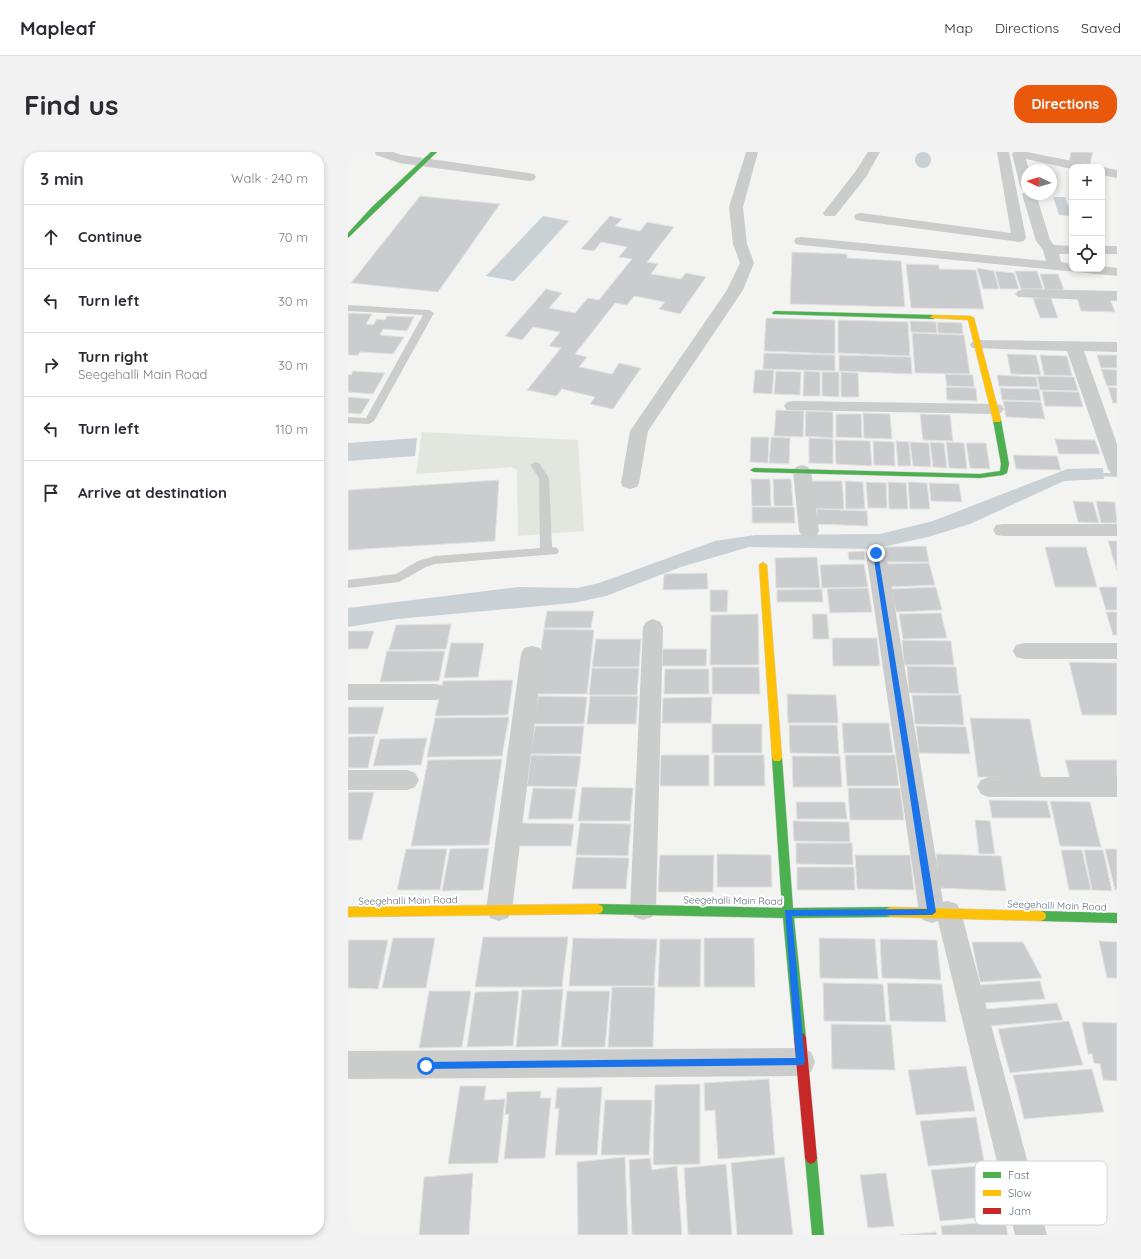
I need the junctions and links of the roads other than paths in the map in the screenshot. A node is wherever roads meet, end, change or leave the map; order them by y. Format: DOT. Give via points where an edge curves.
graph roads {
  1 [pos="381,152"];
  2 [pos="434,152"];
  3 [pos="752,152"];
  4 [pos="874,152"];
  5 [pos="1003,152"];
  6 [pos="422,163"];
  7 [pos="1069,164"];
  8 [pos="1021,165"];
  9 [pos="1105,172"];
  10 [pos="1117,174"];
  11 [pos="529,177"];
  12 [pos="1032,200"];
  13 [pos="860,217"];
  14 [pos="348,236"];
  15 [pos="801,241"];
  16 [pos="852,246"];
  17 [pos="1050,249"];
  18 [pos="1069,250"];
  19 [pos="1105,250"];
  20 [pos="1117,250"];
  21 [pos="1055,267"];
  22 [pos="1069,268"];
  23 [pos="1105,271"];
  24 [pos="1117,272"];
  25 [pos="1023,294"];
  26 [pos="1117,296"];
  27 [pos="348,308"];
  28 [pos="775,313"];
  29 [pos="978,345"];
  30 [pos="1117,346"];
  31 [pos="1074,347"];
  32 [pos="793,406"];
  33 [pos="995,409"];
  34 [pos="348,420"];
  35 [pos="1110,424"];
  36 [pos="535,465"];
  37 [pos="1117,469"];
  38 [pos="754,470"];
  39 [pos="802,472"];
  40 [pos="630,483"];
  41 [pos="1003,530"];
  42 [pos="1117,530"];
  43 [pos="809,531"];
  44 [pos="876,553"];
  45 [pos="763,565"];
  46 [pos="348,584"];
  47 [pos="652,627"];
  48 [pos="1024,651"];
  49 [pos="1117,651"];
  50 [pos="532,654"];
  51 [pos="348,692"];
  52 [pos="436,692"];
  53 [pos="348,780"];
  54 [pos="407,780"];
  55 [pos="989,786"];
  56 [pos="1117,787"];
  57 [pos="643,909"];
  58 [pos="499,910"];
  59 [pos="348,912"];
  60 [pos="940,912"];
  61 [pos="788,913"];
  62 [pos="1117,918"];
  63 [pos="800,1062"];
  64 [pos="348,1065"];
  65 [pos="1010,1161"];
  66 [pos="1028,1225"];
  67 [pos="818,1235"];
  68 [pos="1031,1235"];
  1 -- 6 [label="street" via="399,159"];
  2 -- 6 [label="street"];
  3 -- 40 [label="street" via="736,206 740,244 747,263 735,290 639,431"];
  4 -- 13 [label="street" via="861,174 830,213"];
  5 -- 13 [label="street" via="1019,238"];
  6 -- 11 [label="street"];
  6 -- 14 [label="street"];
  7 -- 8 [label="street" via="1018,154"];
  9 -- 10 [label="street"];
  12 -- 17 [label="street" via="1043,241"];
  13 -- 16 [label="street"];
  15 -- 16 [label="street"];
  16 -- 21 [label="street"];
  17 -- 18 [label="street"];
  17 -- 21 [label="street"];
  19 -- 20 [label="street"];
  21 -- 22 [label="street"];
  23 -- 24 [label="street"];
  25 -- 26 [label="street"];
  27 -- 34 [label="lane" via="429,313 369,421"];
  28 -- 29 [label="street" via="971,318"];
  29 -- 31 [label="street"];
  29 -- 33 [label="street"];
  30 -- 31 [label="street"];
  31 -- 35 [label="street"];
  32 -- 33 [label="street"];
  33 -- 39 [label="street" via="1005,464 1003,473 980,476"];
  35 -- 37 [label="street"];
  36 -- 46 [label="lane" via="544,478 550,551 436,560 422,564 399,578"];
  38 -- 39 [label="street"];
  39 -- 43 [label="street"];
  41 -- 42 [label="street"];
  44 -- 60 [label="street"];
  45 -- 61 [label="street"];
  47 -- 57 [label="street"];
  48 -- 49 [label="street"];
  50 -- 58 [label="street"];
  51 -- 52 [label="street"];
  53 -- 54 [label="street"];
  55 -- 56 [label="street"];
  57 -- 58 [label="street, Seegehalli Main Road"];
  57 -- 61 [label="street, Seegehalli Main Road"];
  58 -- 59 [label="street, Seegehalli Main Road"];
  60 -- 61 [label="street, Seegehalli Main Road"];
  60 -- 62 [label="street, Seegehalli Main Road"];
  60 -- 65 [label="street"];
  61 -- 63 [label="street"];
  63 -- 64 [label="street"];
  63 -- 67 [label="street"];
  66 -- 68 [label="street"];
}
